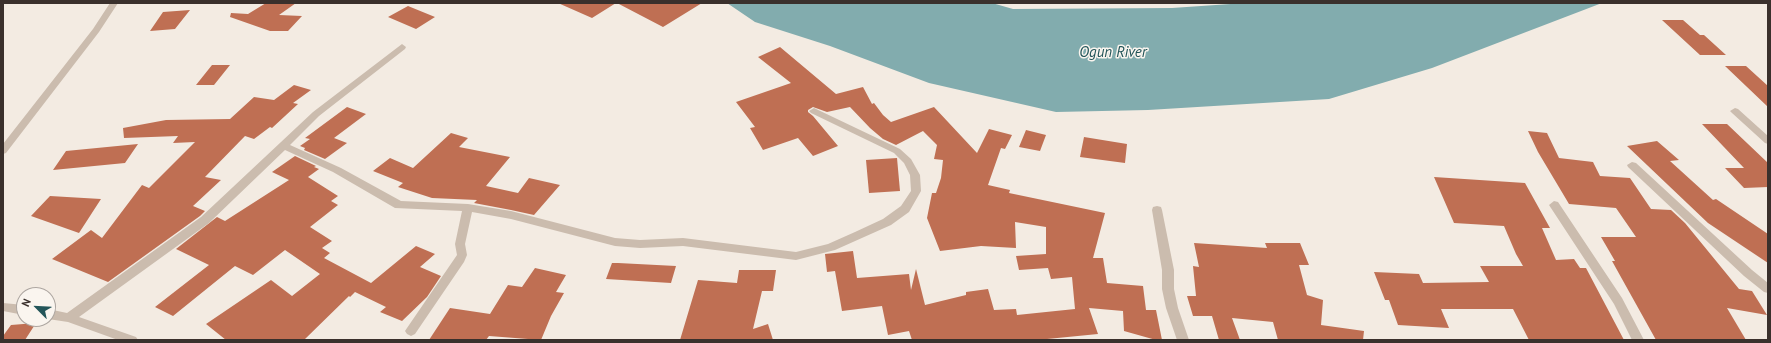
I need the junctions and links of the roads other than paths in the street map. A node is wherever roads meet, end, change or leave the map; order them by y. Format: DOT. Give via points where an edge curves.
graph roads {
  1 [pos="114,3"];
  2 [pos="402,47"];
  3 [pos="814,111"];
  4 [pos="1735,111"];
  5 [pos="6,141"];
  6 [pos="1768,141"];
  7 [pos="284,146"];
  8 [pos="3,151"];
  9 [pos="1632,165"];
  10 [pos="1554,205"];
  11 [pos="468,208"];
  12 [pos="1157,210"];
  13 [pos="1768,288"];
  14 [pos="3,307"];
  15 [pos="16,309"];
  16 [pos="56,316"];
  17 [pos="69,318"];
  18 [pos="411,331"];
  19 [pos="132,340"];
  20 [pos="1183,340"];
  21 [pos="1638,340"];
  1 -- 5 [label="street" via="96,30"];
  2 -- 7 [label="street" via="316,114"];
  3 -- 11 [label="street" via="897,151 908,161 915,175 916,191 905,209 887,222 831,247 796,256 683,242 615,242 552,224"];
  4 -- 6 [label="street"];
  5 -- 8 [label="street"];
  7 -- 11 [label="street" via="337,170 399,205"];
  7 -- 17 [label="street" via="205,220"];
  9 -- 13 [label="street" via="1748,273"];
  10 -- 21 [label="street" via="1618,301"];
  11 -- 18 [label="street" via="459,262"];
  12 -- 20 [label="street" via="1172,308"];
  14 -- 15 [label="street"];
  16 -- 17 [label="street"];
  17 -- 19 [label="street"];
}
